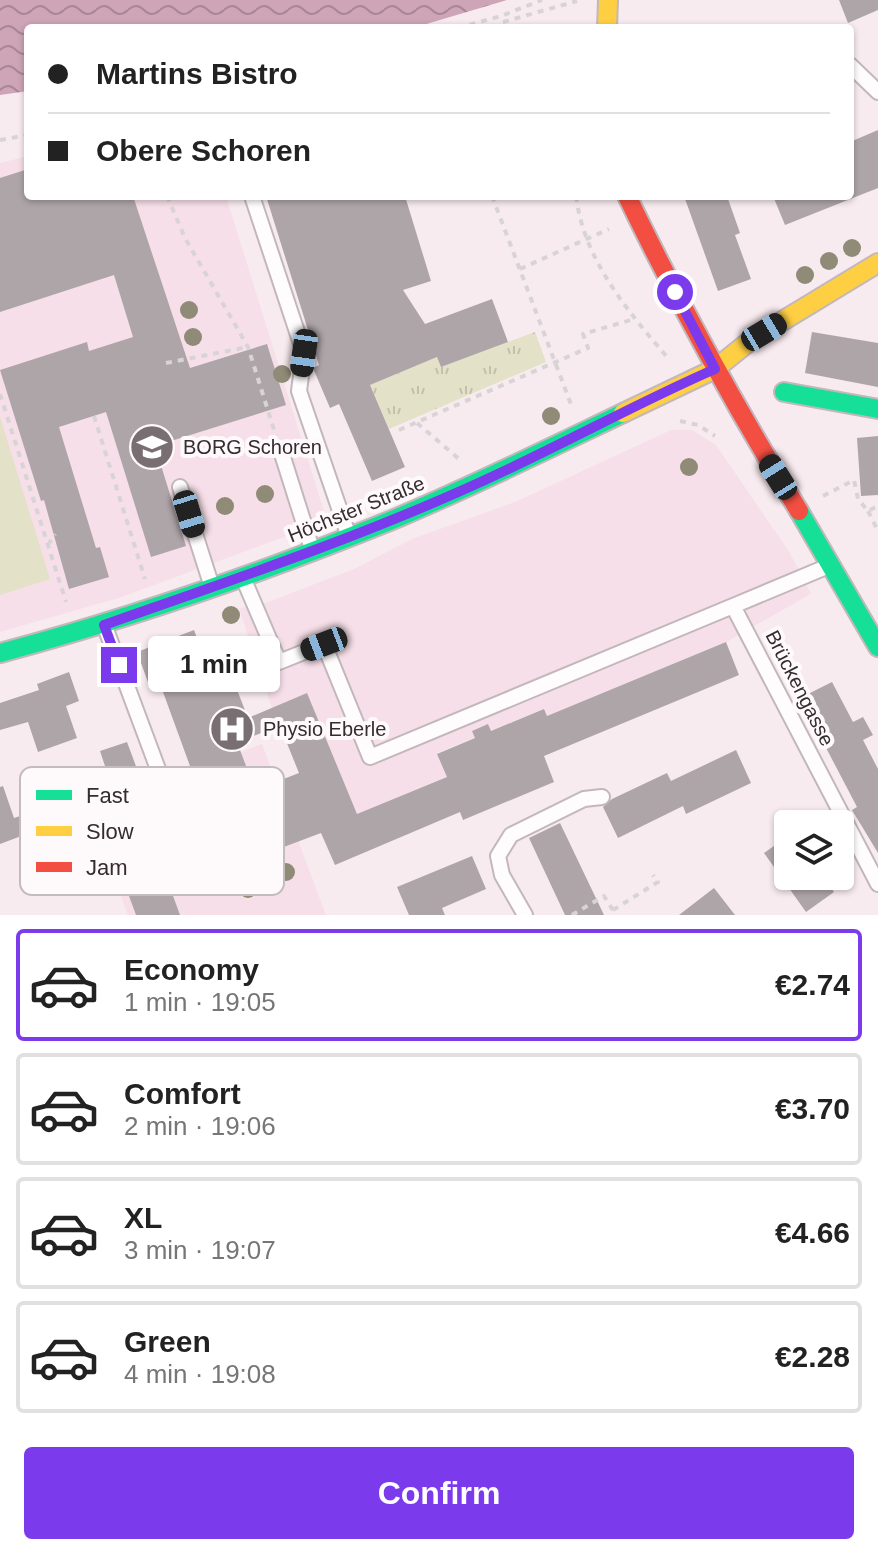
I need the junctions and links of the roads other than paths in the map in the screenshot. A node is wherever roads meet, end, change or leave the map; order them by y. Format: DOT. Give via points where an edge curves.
graph roads {
  1 [pos="608,0"];
  2 [pos="607,24"];
  3 [pos="854,69"];
  4 [pos="878,92"];
  5 [pos="253,200"];
  6 [pos="629,200"];
  7 [pos="878,263"];
  8 [pos="715,369"];
  9 [pos="784,392"];
  10 [pos="878,409"];
  11 [pos="282,454"];
  12 [pos="180,487"];
  13 [pos="349,537"];
  14 [pos="312,551"];
  15 [pos="831,564"];
  16 [pos="243,577"];
  17 [pos="212,587"];
  18 [pos="733,606"];
  19 [pos="104,625"];
  20 [pos="878,647"];
  21 [pos="0,653"];
  22 [pos="157,767"];
  23 [pos="602,797"];
  24 [pos="878,884"];
  25 [pos="525,915"];
  1 -- 2 [label="main road"];
  3 -- 4 [label="lane"];
  5 -- 13 [label="lane" via="304,353 299,391"];
  6 -- 8 [label="main road"];
  7 -- 8 [label="main road, Höchster Straße" via="751,340"];
  8 -- 13 [label="main road, Höchster Straße" via="486,479"];
  8 -- 15 [label="main road"];
  9 -- 10 [label="main road"];
  11 -- 14 [label="lane"];
  12 -- 17 [label="lane"];
  13 -- 14 [label="main road, Höchster Straße"];
  14 -- 16 [label="main road, Höchster Straße"];
  15 -- 18 [label="lane"];
  15 -- 20 [label="main road"];
  16 -- 17 [label="main road, Höchster Straße"];
  16 -- 18 [label="lane" via="279,662 324,644 370,757"];
  17 -- 19 [label="main road, Höchster Straße"];
  18 -- 24 [label="lane, Brückengasse"];
  19 -- 21 [label="main road, Höchster Straße"];
  19 -- 22 [label="lane"];
  23 -- 25 [label="lane" via="584,799 511,835 498,856 502,875"];
}
